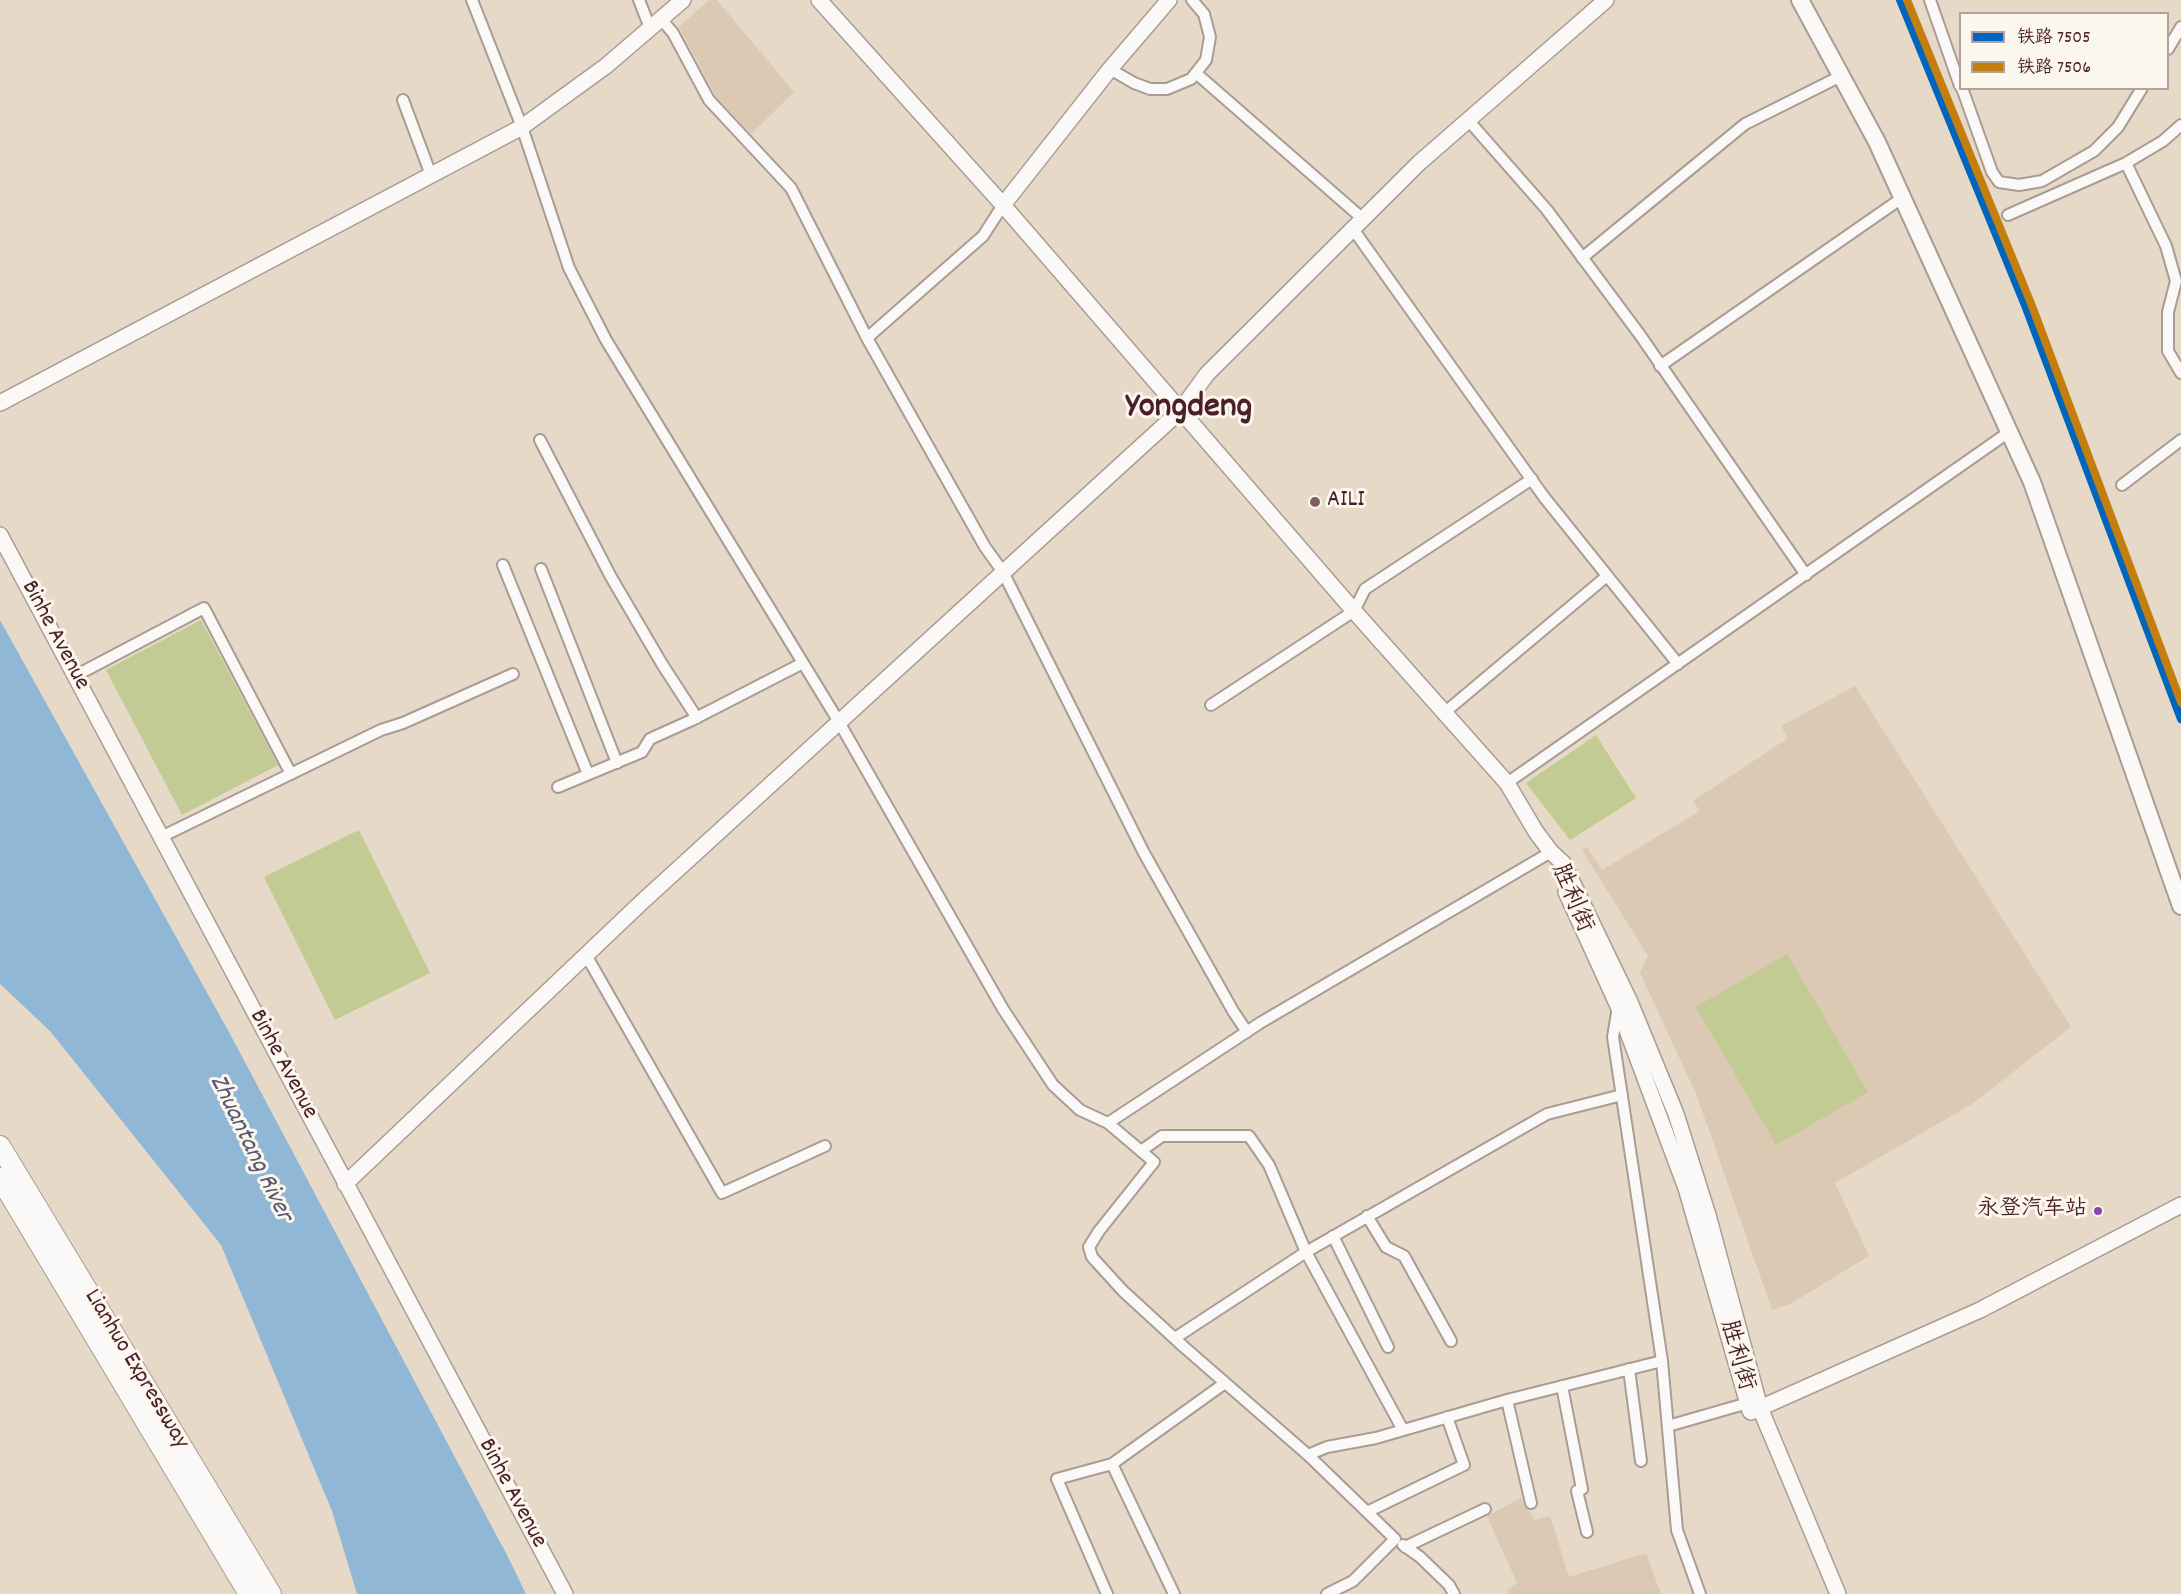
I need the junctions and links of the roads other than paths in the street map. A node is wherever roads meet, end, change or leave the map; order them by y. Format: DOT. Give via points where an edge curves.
graph roads {
  1 [pos="472,0"];
  2 [pos="639,0"];
  3 [pos="683,0"];
  4 [pos="819,0"];
  5 [pos="1169,0"];
  6 [pos="1192,0"];
  7 [pos="1606,0"];
  8 [pos="1800,0"];
  9 [pos="1930,0"];
  10 [pos="655,23"];
  11 [pos="2181,27"];
  12 [pos="2169,47"];
  13 [pos="1110,69"];
  14 [pos="1197,74"];
  15 [pos="1841,76"];
  16 [pos="1959,81"];
  17 [pos="1962,90"];
  18 [pos="2141,90"];
  19 [pos="403,100"];
  20 [pos="1469,121"];
  21 [pos="2181,125"];
  22 [pos="522,127"];
  23 [pos="2126,163"];
  24 [pos="431,175"];
  25 [pos="1902,198"];
  26 [pos="1003,205"];
  27 [pos="2008,215"];
  28 [pos="1358,224"];
  29 [pos="1582,258"];
  30 [pos="867,338"];
  31 [pos="1660,366"];
  32 [pos="2181,373"];
  33 [pos="0,403"];
  34 [pos="1180,411"];
  35 [pos="2009,432"];
  36 [pos="540,440"];
  37 [pos="2181,440"];
  38 [pos="1532,479"];
  39 [pos="2122,485"];
  40 [pos="0,535"];
  41 [pos="503,565"];
  42 [pos="541,569"];
  43 [pos="1004,572"];
  44 [pos="1806,574"];
  45 [pos="1607,576"];
  46 [pos="1354,611"];
  47 [pos="804,663"];
  48 [pos="1678,664"];
  49 [pos="513,674"];
  50 [pos="75,676"];
  51 [pos="1211,705"];
  52 [pos="1444,712"];
  53 [pos="697,718"];
  54 [pos="839,722"];
  55 [pos="617,763"];
  56 [pos="291,774"];
  57 [pos="588,774"];
  58 [pos="1507,783"];
  59 [pos="558,787"];
  60 [pos="160,837"];
  61 [pos="1551,852"];
  62 [pos="2181,906"];
  63 [pos="586,955"];
  64 [pos="1618,1006"];
  65 [pos="1247,1032"];
  66 [pos="1622,1095"];
  67 [pos="1108,1124"];
  68 [pos="0,1146"];
  69 [pos="825,1146"];
  70 [pos="1141,1151"];
  71 [pos="0,1178"];
  72 [pos="345,1184"];
  73 [pos="2181,1205"];
  74 [pos="1367,1216"];
  75 [pos="1333,1236"];
  76 [pos="1306,1252"];
  77 [pos="1174,1338"];
  78 [pos="1451,1341"];
  79 [pos="1388,1347"];
  80 [pos="1662,1360"];
  81 [pos="1629,1369"];
  82 [pos="1225,1383"];
  83 [pos="1562,1386"];
  84 [pos="1507,1400"];
  85 [pos="1753,1408"];
  86 [pos="1447,1418"];
  87 [pos="1668,1426"];
  88 [pos="1403,1430"];
  89 [pos="1308,1455"];
  90 [pos="1641,1461"];
  91 [pos="1112,1464"];
  92 [pos="1531,1503"];
  93 [pos="1485,1509"];
  94 [pos="1367,1512"];
  95 [pos="1587,1532"];
  96 [pos="1395,1539"];
  97 [pos="1405,1547"];
  98 [pos="249,1594"];
  99 [pos="272,1594"];
  100 [pos="565,1594"];
  101 [pos="1107,1594"];
  102 [pos="1174,1594"];
  103 [pos="1327,1594"];
  104 [pos="1454,1594"];
  105 [pos="1700,1594"];
  106 [pos="1827,1594"];
  107 [pos="1838,1594"];
  1 -- 22 [label="street"];
  2 -- 10 [label="street"];
  3 -- 10 [label="street"];
  4 -- 26 [label="street"];
  5 -- 13 [label="street"];
  6 -- 14 [label="street" via="1204,14 1210,37 1209,53"];
  7 -- 20 [label="street"];
  8 -- 15 [label="main road"];
  9 -- 16 [label="street"];
  10 -- 22 [label="street" via="606,66"];
  10 -- 30 [label="street" via="673,33 709,100 791,188"];
  11 -- 12 [label="street"];
  13 -- 14 [label="street" via="1142,87 1159,90 1184,84"];
  13 -- 26 [label="street"];
  14 -- 28 [label="street"];
  15 -- 25 [label="main road"];
  15 -- 29 [label="street" via="1745,124"];
  17 -- 18 [label="street" via="1992,172 1999,182 2019,185 2042,181 2094,151 2118,127"];
  19 -- 24 [label="street"];
  20 -- 28 [label="street" via="1419,163"];
  20 -- 29 [label="street"];
  21 -- 23 [label="street"];
  22 -- 24 [label="street"];
  22 -- 47 [label="street" via="569,268 606,340"];
  23 -- 27 [label="street"];
  23 -- 32 [label="street" via="2166,246 2176,281 2168,312 2168,351"];
  24 -- 33 [label="street"];
  25 -- 31 [label="street"];
  25 -- 35 [label="main road"];
  26 -- 30 [label="street" via="983,236"];
  26 -- 34 [label="street"];
  28 -- 34 [label="street" via="1207,374"];
  28 -- 38 [label="street"];
  29 -- 31 [label="street"];
  30 -- 43 [label="street"];
  31 -- 44 [label="street"];
  34 -- 43 [label="street"];
  34 -- 46 [label="street"];
  35 -- 44 [label="street"];
  35 -- 62 [label="main road" via="2032,482"];
  36 -- 53 [label="street" via="611,577"];
  37 -- 39 [label="street"];
  38 -- 45 [label="street"];
  38 -- 46 [label="street" via="1365,590"];
  40 -- 50 [label="street, Binhe Avenue"];
  41 -- 57 [label="street"];
  42 -- 55 [label="street"];
  43 -- 54 [label="street"];
  43 -- 65 [label="street" via="1144,852"];
  44 -- 48 [label="street"];
  45 -- 48 [label="street"];
  45 -- 52 [label="street"];
  46 -- 51 [label="street"];
  46 -- 52 [label="street"];
  47 -- 53 [label="street"];
  47 -- 54 [label="street"];
  48 -- 58 [label="street"];
  49 -- 56 [label="street" via="381,730"];
  50 -- 56 [label="street" via="204,608"];
  50 -- 60 [label="street, Binhe Avenue"];
  52 -- 58 [label="street"];
  53 -- 55 [label="street" via="650,739 642,752"];
  54 -- 63 [label="street"];
  54 -- 67 [label="street" via="1003,1009 1053,1085 1080,1110"];
  55 -- 57 [label="street"];
  56 -- 60 [label="street"];
  57 -- 59 [label="street"];
  58 -- 61 [label="street"];
  60 -- 72 [label="street, Binhe Avenue"];
  61 -- 64 [label="street, 胜利街" via="1554,867"];
  61 -- 65 [label="street"];
  61 -- 85 [label="street, 胜利街" via="1563,863 1630,1002 1676,1114 1708,1215"];
  63 -- 69 [label="street" via="722,1193"];
  63 -- 72 [label="street"];
  64 -- 66 [label="street" via="1613,1037"];
  64 -- 85 [label="street, 胜利街" via="1686,1188"];
  65 -- 67 [label="street"];
  66 -- 74 [label="street" via="1547,1114"];
  66 -- 80 [label="street"];
  67 -- 70 [label="street"];
  68 -- 99 [label="highway, Lianhuo Expressway"];
  70 -- 76 [label="street" via="1162,1136 1249,1136 1269,1166"];
  70 -- 77 [label="street" via="1154,1162 1089,1247 1092,1257"];
  71 -- 98 [label="highway, Lianhuo Expressway"];
  72 -- 100 [label="street, Binhe Avenue"];
  73 -- 85 [label="street" via="1980,1310"];
  74 -- 75 [label="street"];
  74 -- 78 [label="street" via="1386,1247 1404,1256"];
  75 -- 76 [label="street"];
  75 -- 79 [label="street"];
  76 -- 77 [label="street"];
  76 -- 88 [label="street"];
  77 -- 82 [label="street"];
  80 -- 81 [label="street"];
  80 -- 87 [label="street"];
  81 -- 83 [label="street"];
  81 -- 90 [label="street"];
  82 -- 89 [label="street"];
  82 -- 91 [label="street"];
  83 -- 84 [label="street"];
  83 -- 95 [label="street"];
  84 -- 86 [label="street"];
  84 -- 92 [label="street"];
  85 -- 87 [label="street"];
  85 -- 106 [label="street, 胜利街"];
  85 -- 107 [label="street, 胜利街"];
  86 -- 88 [label="street"];
  86 -- 94 [label="street" via="1464,1465"];
  87 -- 105 [label="street" via="1677,1530"];
  88 -- 89 [label="street"];
  89 -- 94 [label="street"];
  91 -- 101 [label="street" via="1057,1479"];
  91 -- 102 [label="street"];
  93 -- 97 [label="street"];
  94 -- 96 [label="street"];
  96 -- 97 [label="street"];
  96 -- 103 [label="street" via="1353,1581"];
  97 -- 104 [label="street" via="1449,1585"];
}
